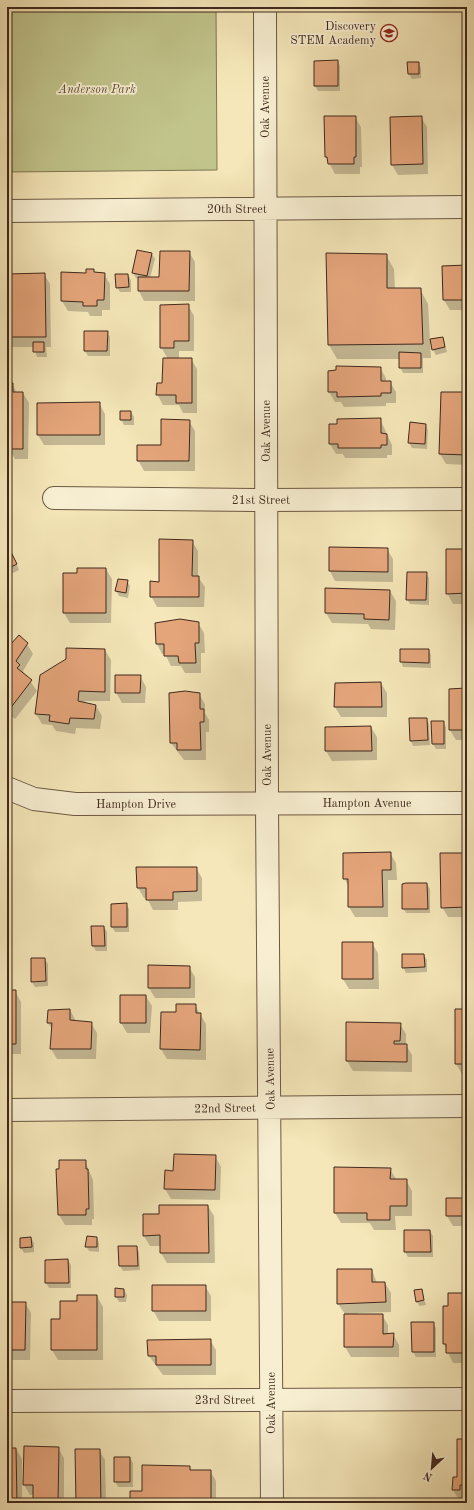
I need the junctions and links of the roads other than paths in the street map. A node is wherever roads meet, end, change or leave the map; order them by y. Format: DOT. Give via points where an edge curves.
graph roads {
  1 [pos="265,7"];
  2 [pos="467,207"];
  3 [pos="265,209"];
  4 [pos="7,211"];
  5 [pos="54,498"];
  6 [pos="467,499"];
  7 [pos="266,500"];
  8 [pos="7,788"];
  9 [pos="467,803"];
  10 [pos="267,804"];
  11 [pos="467,1106"];
  12 [pos="270,1107"];
  13 [pos="7,1110"];
  14 [pos="467,1399"];
  15 [pos="271,1400"];
  16 [pos="7,1401"];
  17 [pos="272,1503"];
  1 -- 3 [label="street, Oak Avenue"];
  2 -- 3 [label="street, 20th Street"];
  3 -- 4 [label="street, 20th Street"];
  3 -- 7 [label="street, Oak Avenue"];
  5 -- 7 [label="street, 21st Street"];
  6 -- 7 [label="street, 21st Street"];
  7 -- 10 [label="street, Oak Avenue"];
  8 -- 10 [label="street, Hampton Drive" via="34,799 75,804"];
  9 -- 10 [label="street, Hampton Avenue"];
  10 -- 12 [label="street, Oak Avenue"];
  11 -- 12 [label="street, 22nd Street"];
  12 -- 13 [label="street, 22nd Street"];
  12 -- 15 [label="street, Oak Avenue"];
  14 -- 15 [label="street, 23rd Street"];
  15 -- 16 [label="street, 23rd Street"];
  15 -- 17 [label="street, Oak Avenue"];
}
